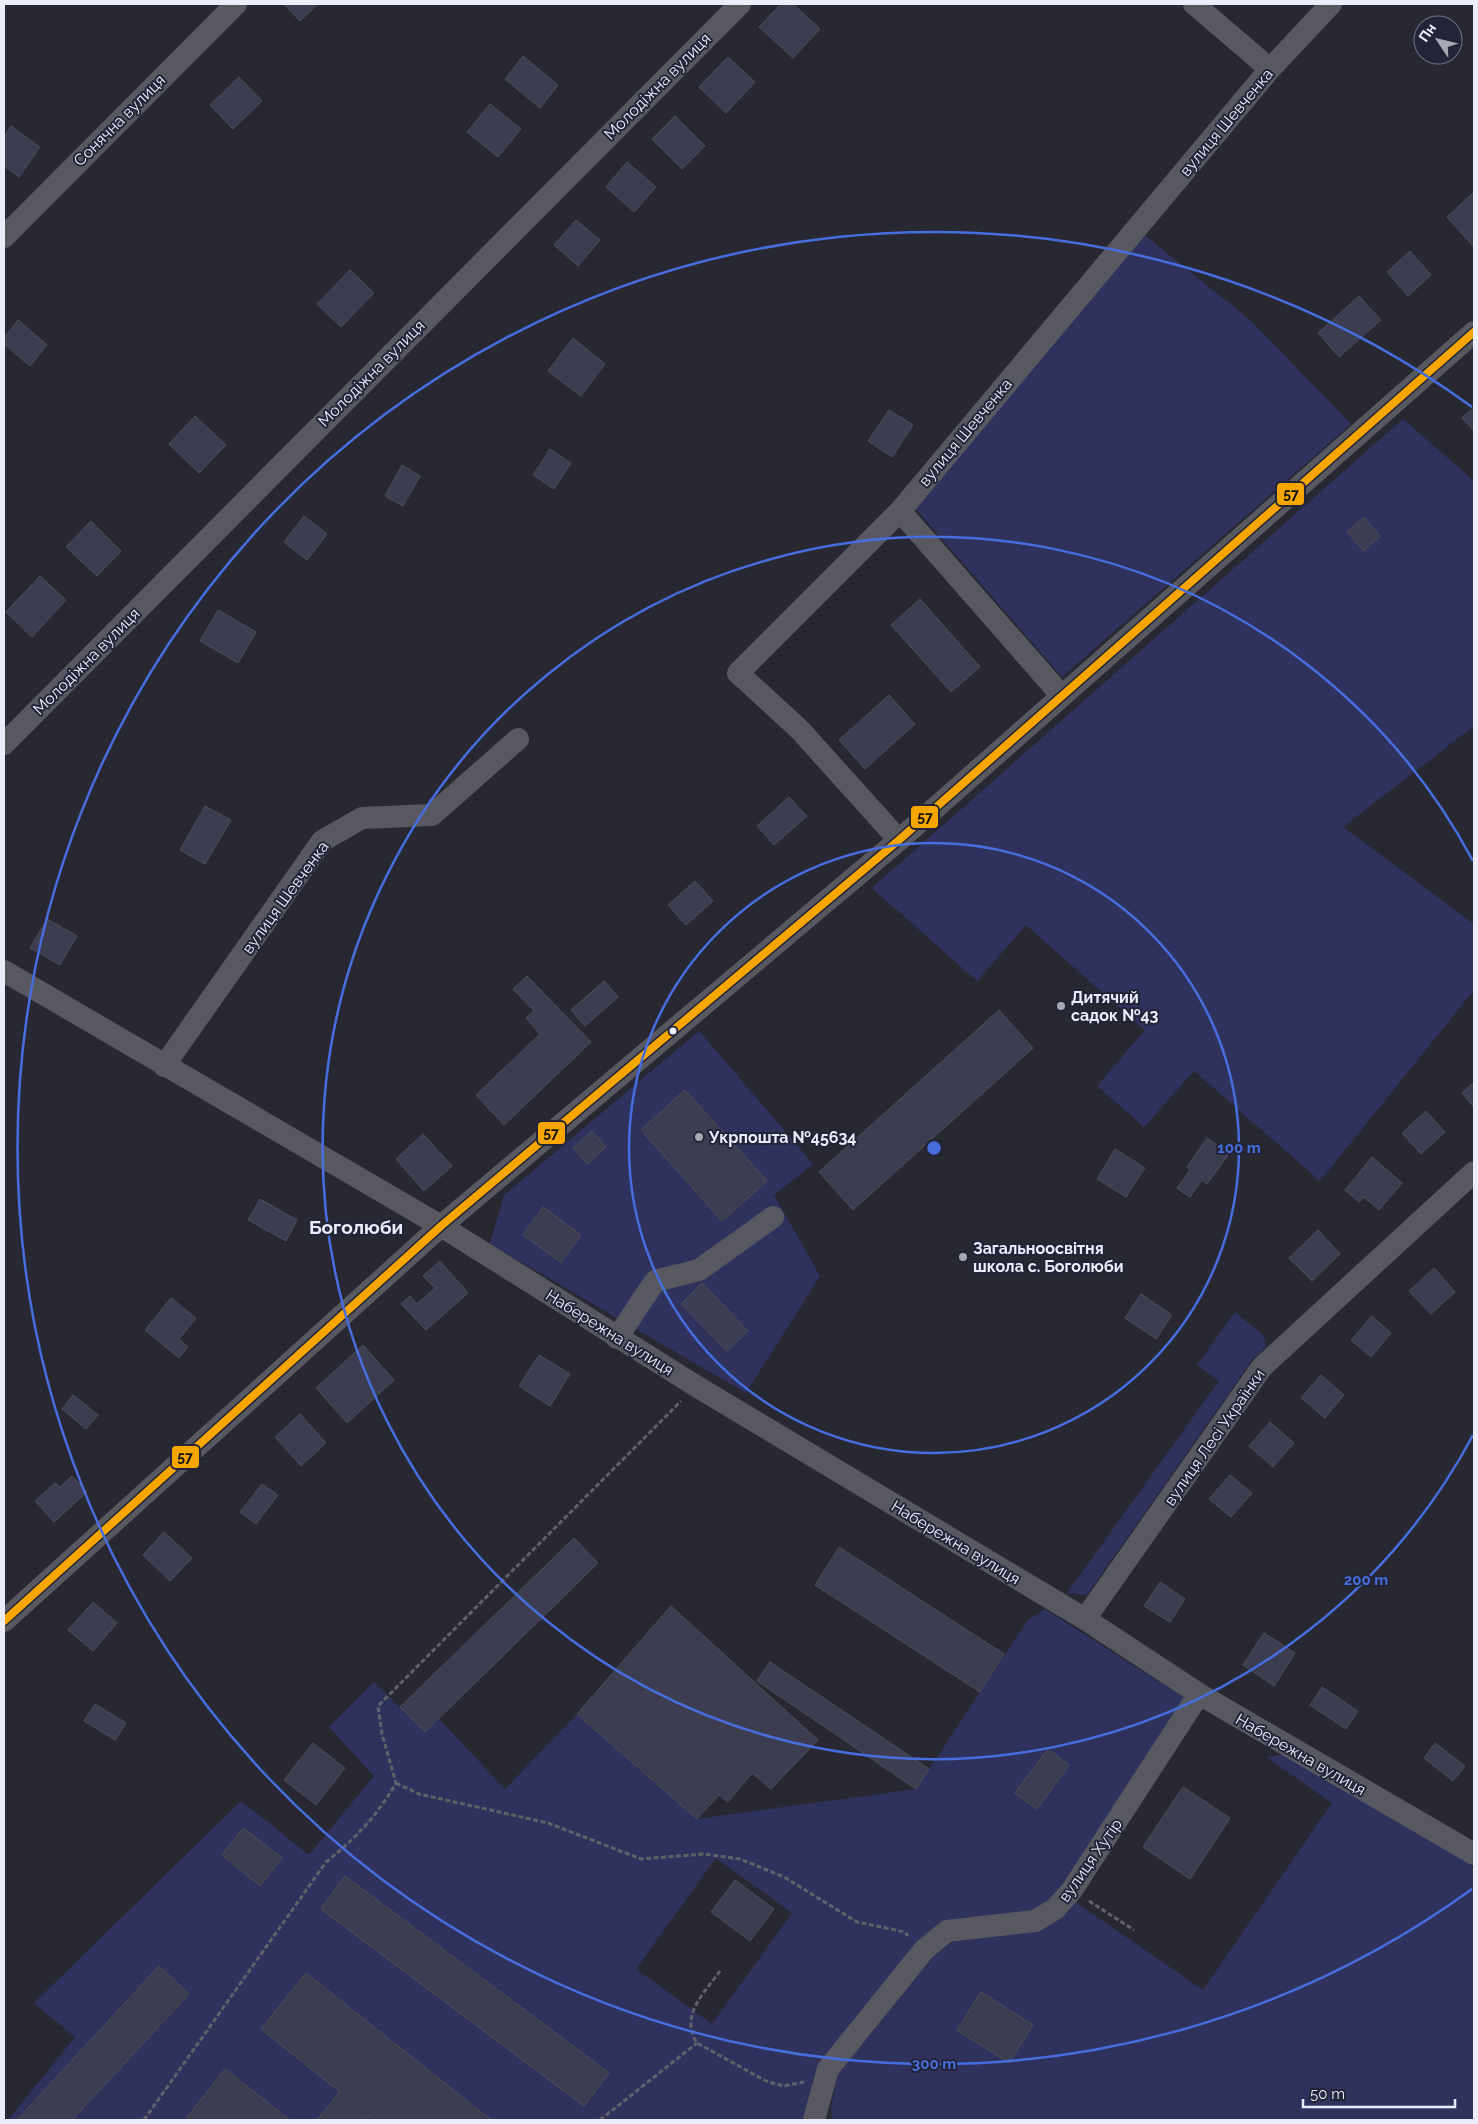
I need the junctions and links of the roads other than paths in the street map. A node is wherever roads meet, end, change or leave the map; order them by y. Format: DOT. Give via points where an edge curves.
graph roads {
  1 [pos="236,4"];
  2 [pos="740,4"];
  3 [pos="1194,4"];
  4 [pos="1331,4"];
  5 [pos="1270,69"];
  6 [pos="4,238"];
  7 [pos="1474,332"];
  8 [pos="900,511"];
  9 [pos="1061,695"];
  10 [pos="518,740"];
  11 [pos="4,744"];
  12 [pos="899,840"];
  13 [pos="4,971"];
  14 [pos="164,1066"];
  15 [pos="1474,1172"];
  16 [pos="773,1216"];
  17 [pos="441,1226"];
  18 [pos="617,1338"];
  19 [pos="1085,1619"];
  20 [pos="4,1621"];
  21 [pos="1199,1694"];
  22 [pos="1474,1854"];
  23 [pos="814,2120"];
  1 -- 6 [label="street, Сонячна вулиця"];
  2 -- 11 [label="street, Молодіжна вулиця"];
  3 -- 5 [label="street"];
  4 -- 5 [label="street, вулиця Шевченка"];
  5 -- 8 [label="street, вулиця Шевченка"];
  7 -- 9 [label="street"];
  8 -- 9 [label="street"];
  8 -- 12 [label="street, вулиця Шевченка" via="738,673 800,730"];
  9 -- 12 [label="street"];
  10 -- 14 [label="street, вулиця Шевченка" via="432,815 362,818 322,841"];
  12 -- 17 [label="street"];
  13 -- 14 [label="street"];
  14 -- 17 [label="street"];
  15 -- 19 [label="street, вулиця Лесі Українки" via="1262,1368"];
  16 -- 18 [label="street" via="699,1270 655,1280"];
  17 -- 18 [label="street, Набережна вулиця"];
  17 -- 20 [label="street"];
  18 -- 19 [label="street, Набережна вулиця"];
  19 -- 21 [label="street, Набережна вулиця"];
  21 -- 22 [label="street, Набережна вулиця"];
  21 -- 23 [label="street, вулиця Хутір" via="1072,1890 1055,1909 1035,1921 947,1931 924,1950 828,2069"];
}
